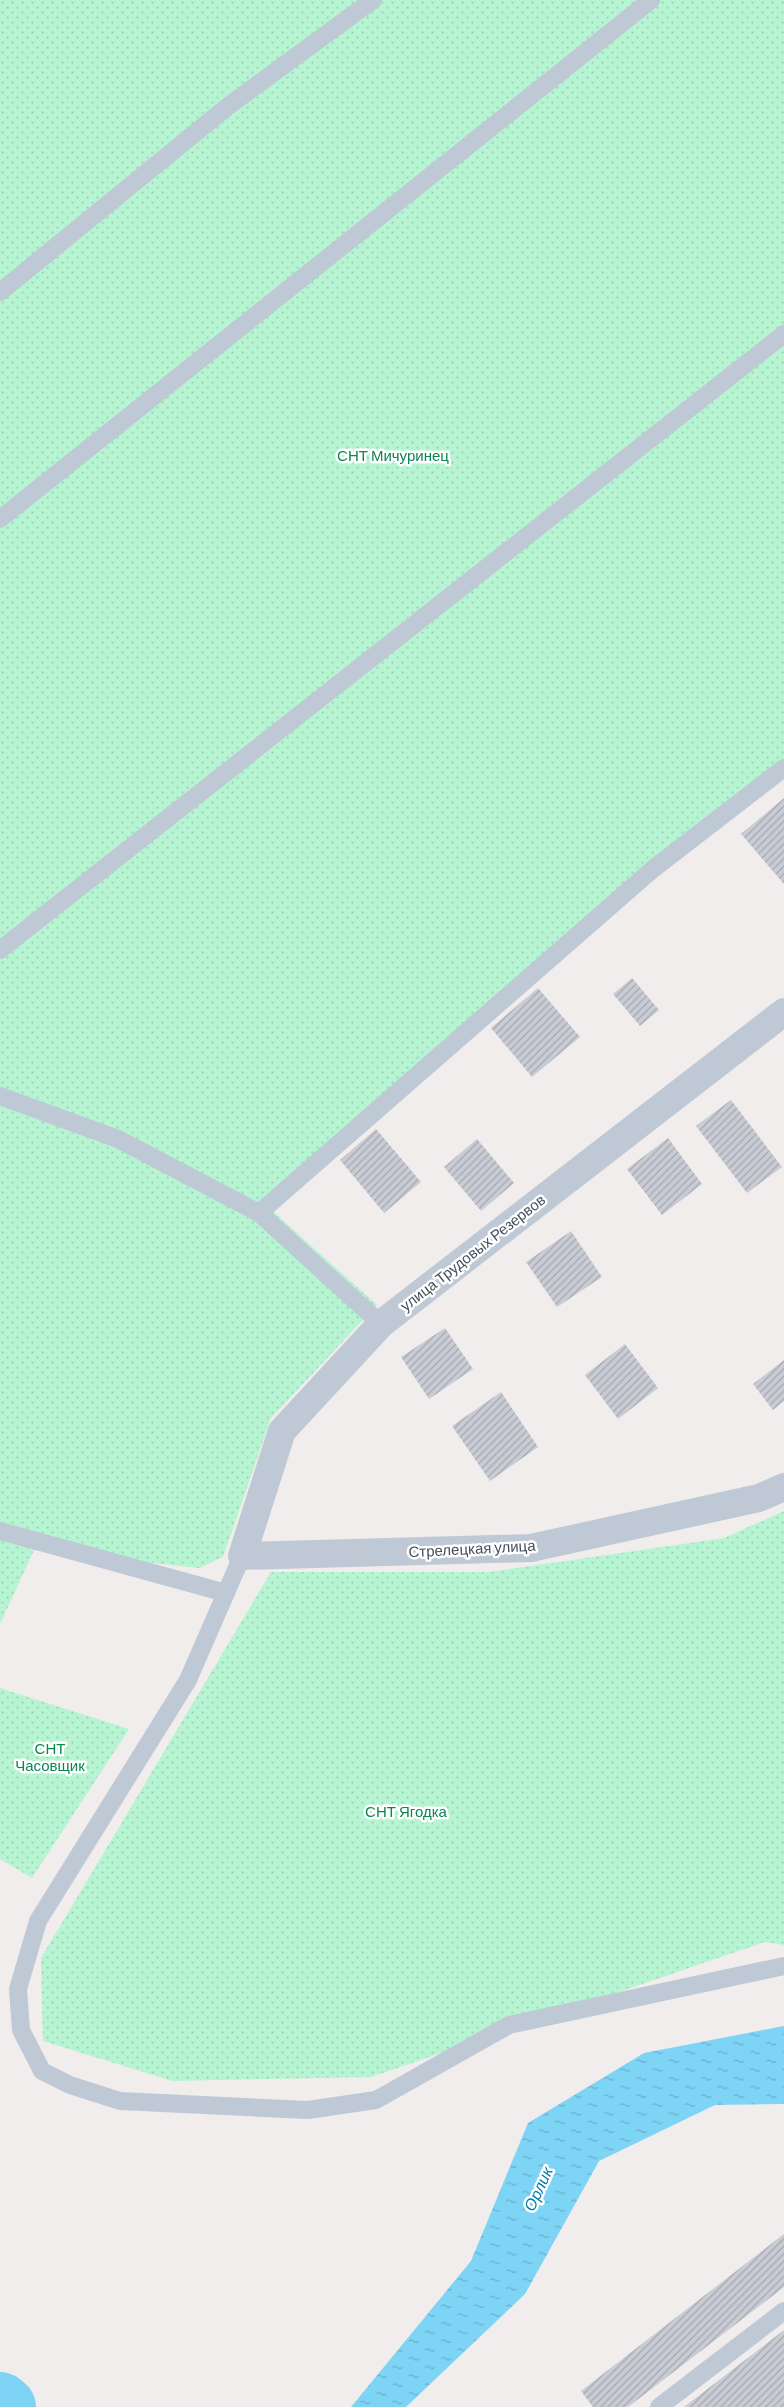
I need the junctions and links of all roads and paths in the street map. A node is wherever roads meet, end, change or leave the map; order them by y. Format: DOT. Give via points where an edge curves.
graph roads {
  1 [pos="372,0"];
  2 [pos="651,0"];
  3 [pos="0,292"];
  4 [pos="784,334"];
  5 [pos="0,519"];
  6 [pos="784,768"];
  7 [pos="0,950"];
  8 [pos="784,1012"];
  9 [pos="0,1096"];
  10 [pos="259,1213"];
  11 [pos="381,1324"];
  12 [pos="784,1487"];
  13 [pos="0,1530"];
  14 [pos="242,1556"];
  15 [pos="226,1593"];
  16 [pos="784,1966"];
  17 [pos="784,2311"];
  18 [pos="659,2407"];
  1 -- 3 [label="lane" via="227,107"];
  2 -- 5 [label="lane"];
  4 -- 7 [label="lane"];
  6 -- 10 [label="lane" via="653,869"];
  8 -- 11 [label="street, улица Трудовых Резервов"];
  9 -- 10 [label="lane" via="118,1139"];
  10 -- 11 [label="lane"];
  11 -- 14 [label="street, улица Трудовых Резервов" via="282,1431"];
  12 -- 14 [label="street, Стрелецкая улица" via="759,1498 531,1548"];
  13 -- 15 [label="lane"];
  14 -- 15 [label="lane"];
  15 -- 16 [label="lane" via="188,1680 38,1921 18,1989 20,2030 42,2071 70,2085 120,2101 308,2110 376,2100 509,2024"];
  17 -- 18 [label="lane"];
}
